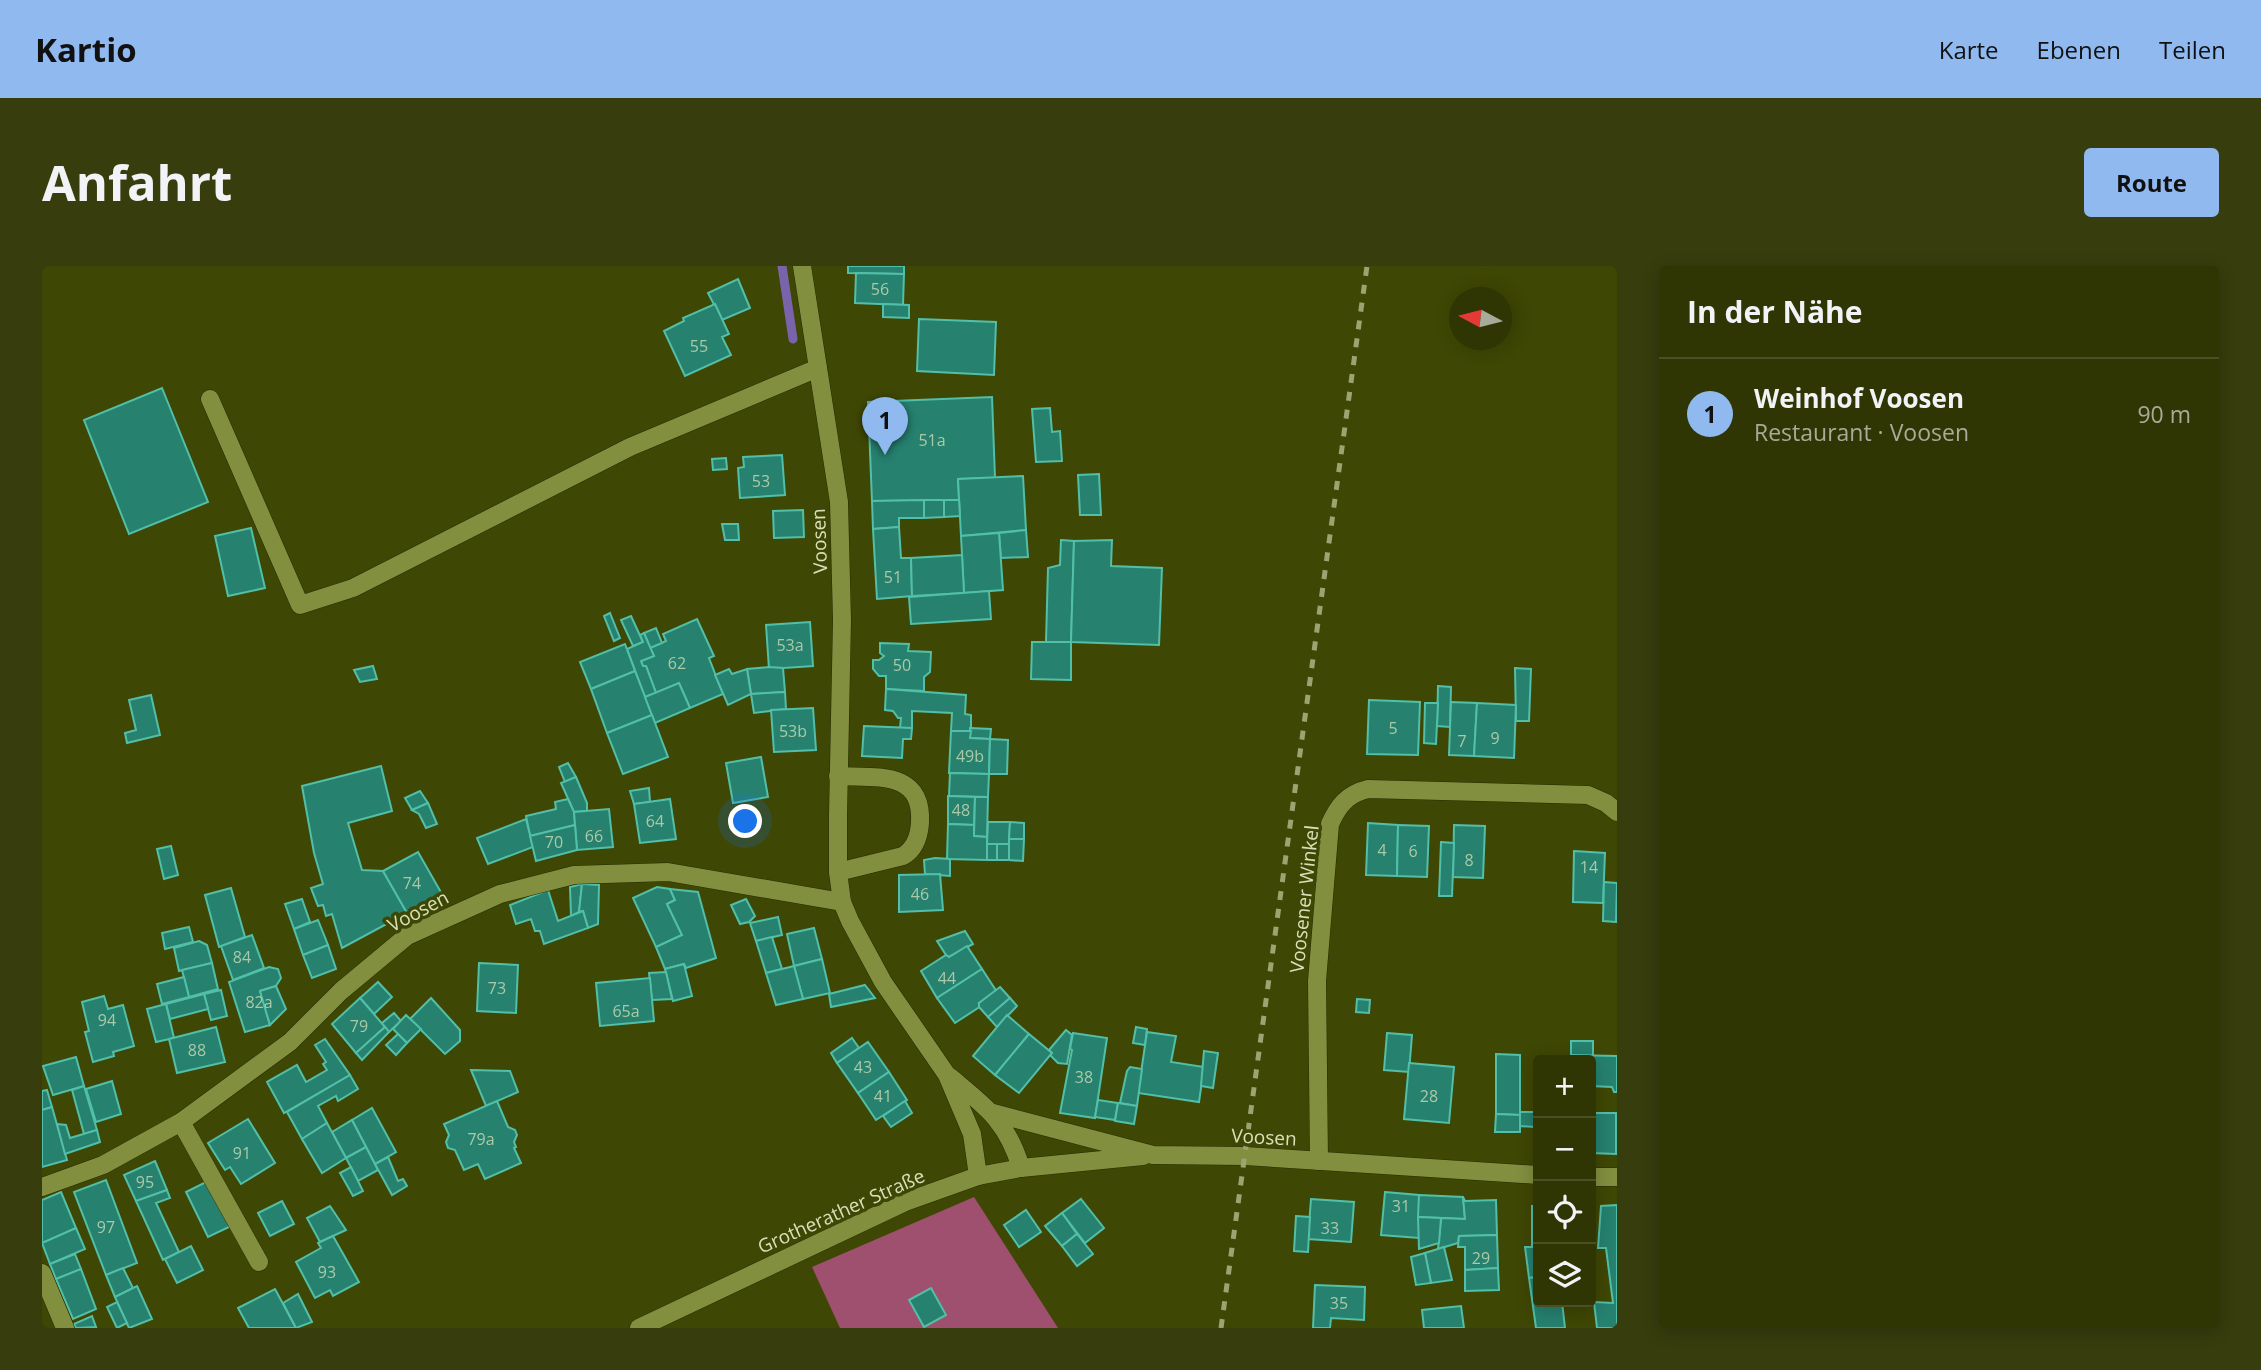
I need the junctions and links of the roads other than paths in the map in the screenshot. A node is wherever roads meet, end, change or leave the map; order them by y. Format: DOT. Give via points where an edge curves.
graph roads {
  1 [pos="802,266"];
  2 [pos="818,368"];
  3 [pos="210,399"];
  4 [pos="838,776"];
  5 [pos="1617,812"];
  6 [pos="838,872"];
  7 [pos="842,902"];
  8 [pos="947,1075"];
  9 [pos="993,1113"];
  10 [pos="180,1122"];
  11 [pos="1153,1155"];
  12 [pos="1319,1161"];
  13 [pos="1021,1168"];
  14 [pos="1533,1175"];
  15 [pos="978,1176"];
  16 [pos="1596,1177"];
  17 [pos="1617,1177"];
  18 [pos="42,1188"];
  19 [pos="259,1262"];
  20 [pos="42,1273"];
  21 [pos="65,1328"];
  22 [pos="639,1328"];
  1 -- 2 [label="street, Voosen"];
  2 -- 3 [label="street" via="630,447 360,584 300,605"];
  2 -- 4 [label="street, Voosen" via="839,502"];
  4 -- 6 [label="street, Voosen"];
  4 -- 6 [label="street" via="904,783 920,809 919,836 910,852"];
  5 -- 12 [label="street, Voosener Winkel" via="1588,795 1576,794 1368,789 1343,802 1330,824 1317,981"];
  6 -- 7 [label="street, Voosen"];
  7 -- 8 [label="street, Voosen" via="883,982"];
  7 -- 10 [label="street, Voosen" via="668,872 574,875 499,894 407,936 341,991 290,1042"];
  8 -- 9 [label="street"];
  8 -- 15 [label="street, Voosen" via="972,1134"];
  9 -- 11 [label="street, Voosen"];
  9 -- 13 [label="street"];
  10 -- 18 [label="street, Voosen" via="103,1165"];
  10 -- 19 [label="street"];
  11 -- 12 [label="street, Voosen"];
  11 -- 13 [label="street, Grotherather Straße"];
  12 -- 14 [label="street, Voosen"];
  13 -- 15 [label="street, Grotherather Straße"];
  15 -- 22 [label="street, Grotherather Straße" via="905,1202"];
  16 -- 17 [label="street"];
  20 -- 21 [label="street"];
}
